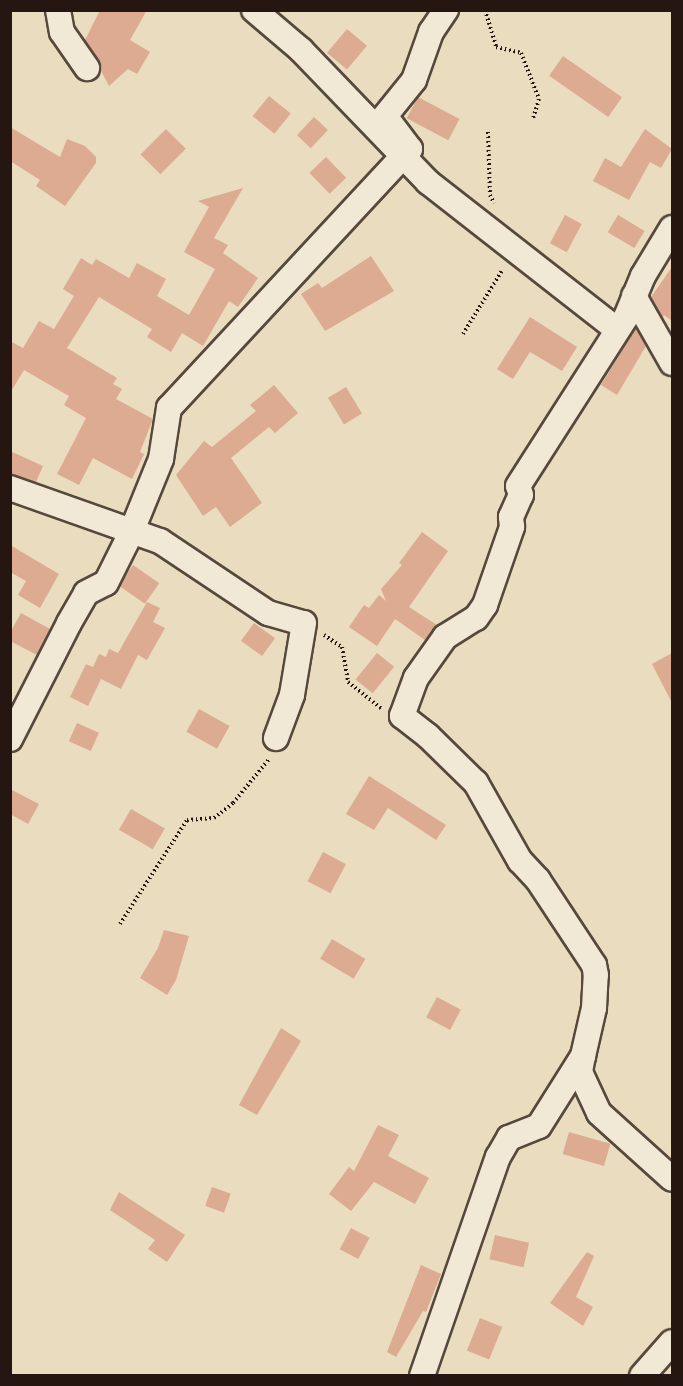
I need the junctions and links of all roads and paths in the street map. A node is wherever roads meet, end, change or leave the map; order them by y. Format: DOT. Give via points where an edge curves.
graph roads {
  1 [pos="58,10"];
  2 [pos="254,10"];
  3 [pos="446,10"];
  4 [pos="485,10"];
  5 [pos="87,68"];
  6 [pos="533,119"];
  7 [pos="488,132"];
  8 [pos="403,157"];
  9 [pos="672,228"];
  10 [pos="505,240"];
  11 [pos="634,296"];
  12 [pos="616,329"];
  13 [pos="463,334"];
  14 [pos="672,363"];
  15 [pos="10,488"];
  16 [pos="131,533"];
  17 [pos="304,623"];
  18 [pos="16,712"];
  19 [pos="402,716"];
  20 [pos="276,738"];
  21 [pos="10,740"];
  22 [pos="120,924"];
  23 [pos="583,1056"];
  24 [pos="672,1179"];
  25 [pos="672,1342"];
  26 [pos="423,1376"];
  27 [pos="642,1376"];
  1 -- 5 [label="street" via="62,32"];
  2 -- 8 [label="street" via="301,50"];
  3 -- 8 [label="street" via="431,32 414,80 385,116 410,149"];
  4 -- 6 [label="path" via="496,47 521,53 539,99"];
  7 -- 10 [label="path" via="490,195 499,212"];
  8 -- 10 [label="street" via="428,182"];
  8 -- 16 [label="street" via="169,408 161,459"];
  9 -- 11 [label="street"];
  10 -- 12 [label="street"];
  10 -- 13 [label="path" via="513,255"];
  11 -- 12 [label="street"];
  11 -- 14 [label="street"];
  12 -- 19 [label="street" via="518,486 521,495 485,605 476,618 445,637 416,678"];
  15 -- 16 [label="street"];
  16 -- 17 [label="street" via="160,541 267,613"];
  16 -- 18 [label="street" via="106,584 87,594"];
  17 -- 19 [label="path" via="342,647 348,682 386,712"];
  17 -- 20 [label="street" via="292,695"];
  18 -- 21 [label="street"];
  19 -- 23 [label="street" via="476,783 520,861 538,880 594,965 594,1008"];
  20 -- 22 [label="path" via="274,752 233,803 214,818 187,820"];
  23 -- 24 [label="street" via="580,1072 599,1113"];
  23 -- 26 [label="street" via="540,1126 509,1138 498,1157"];
  25 -- 27 [label="street"];
}
